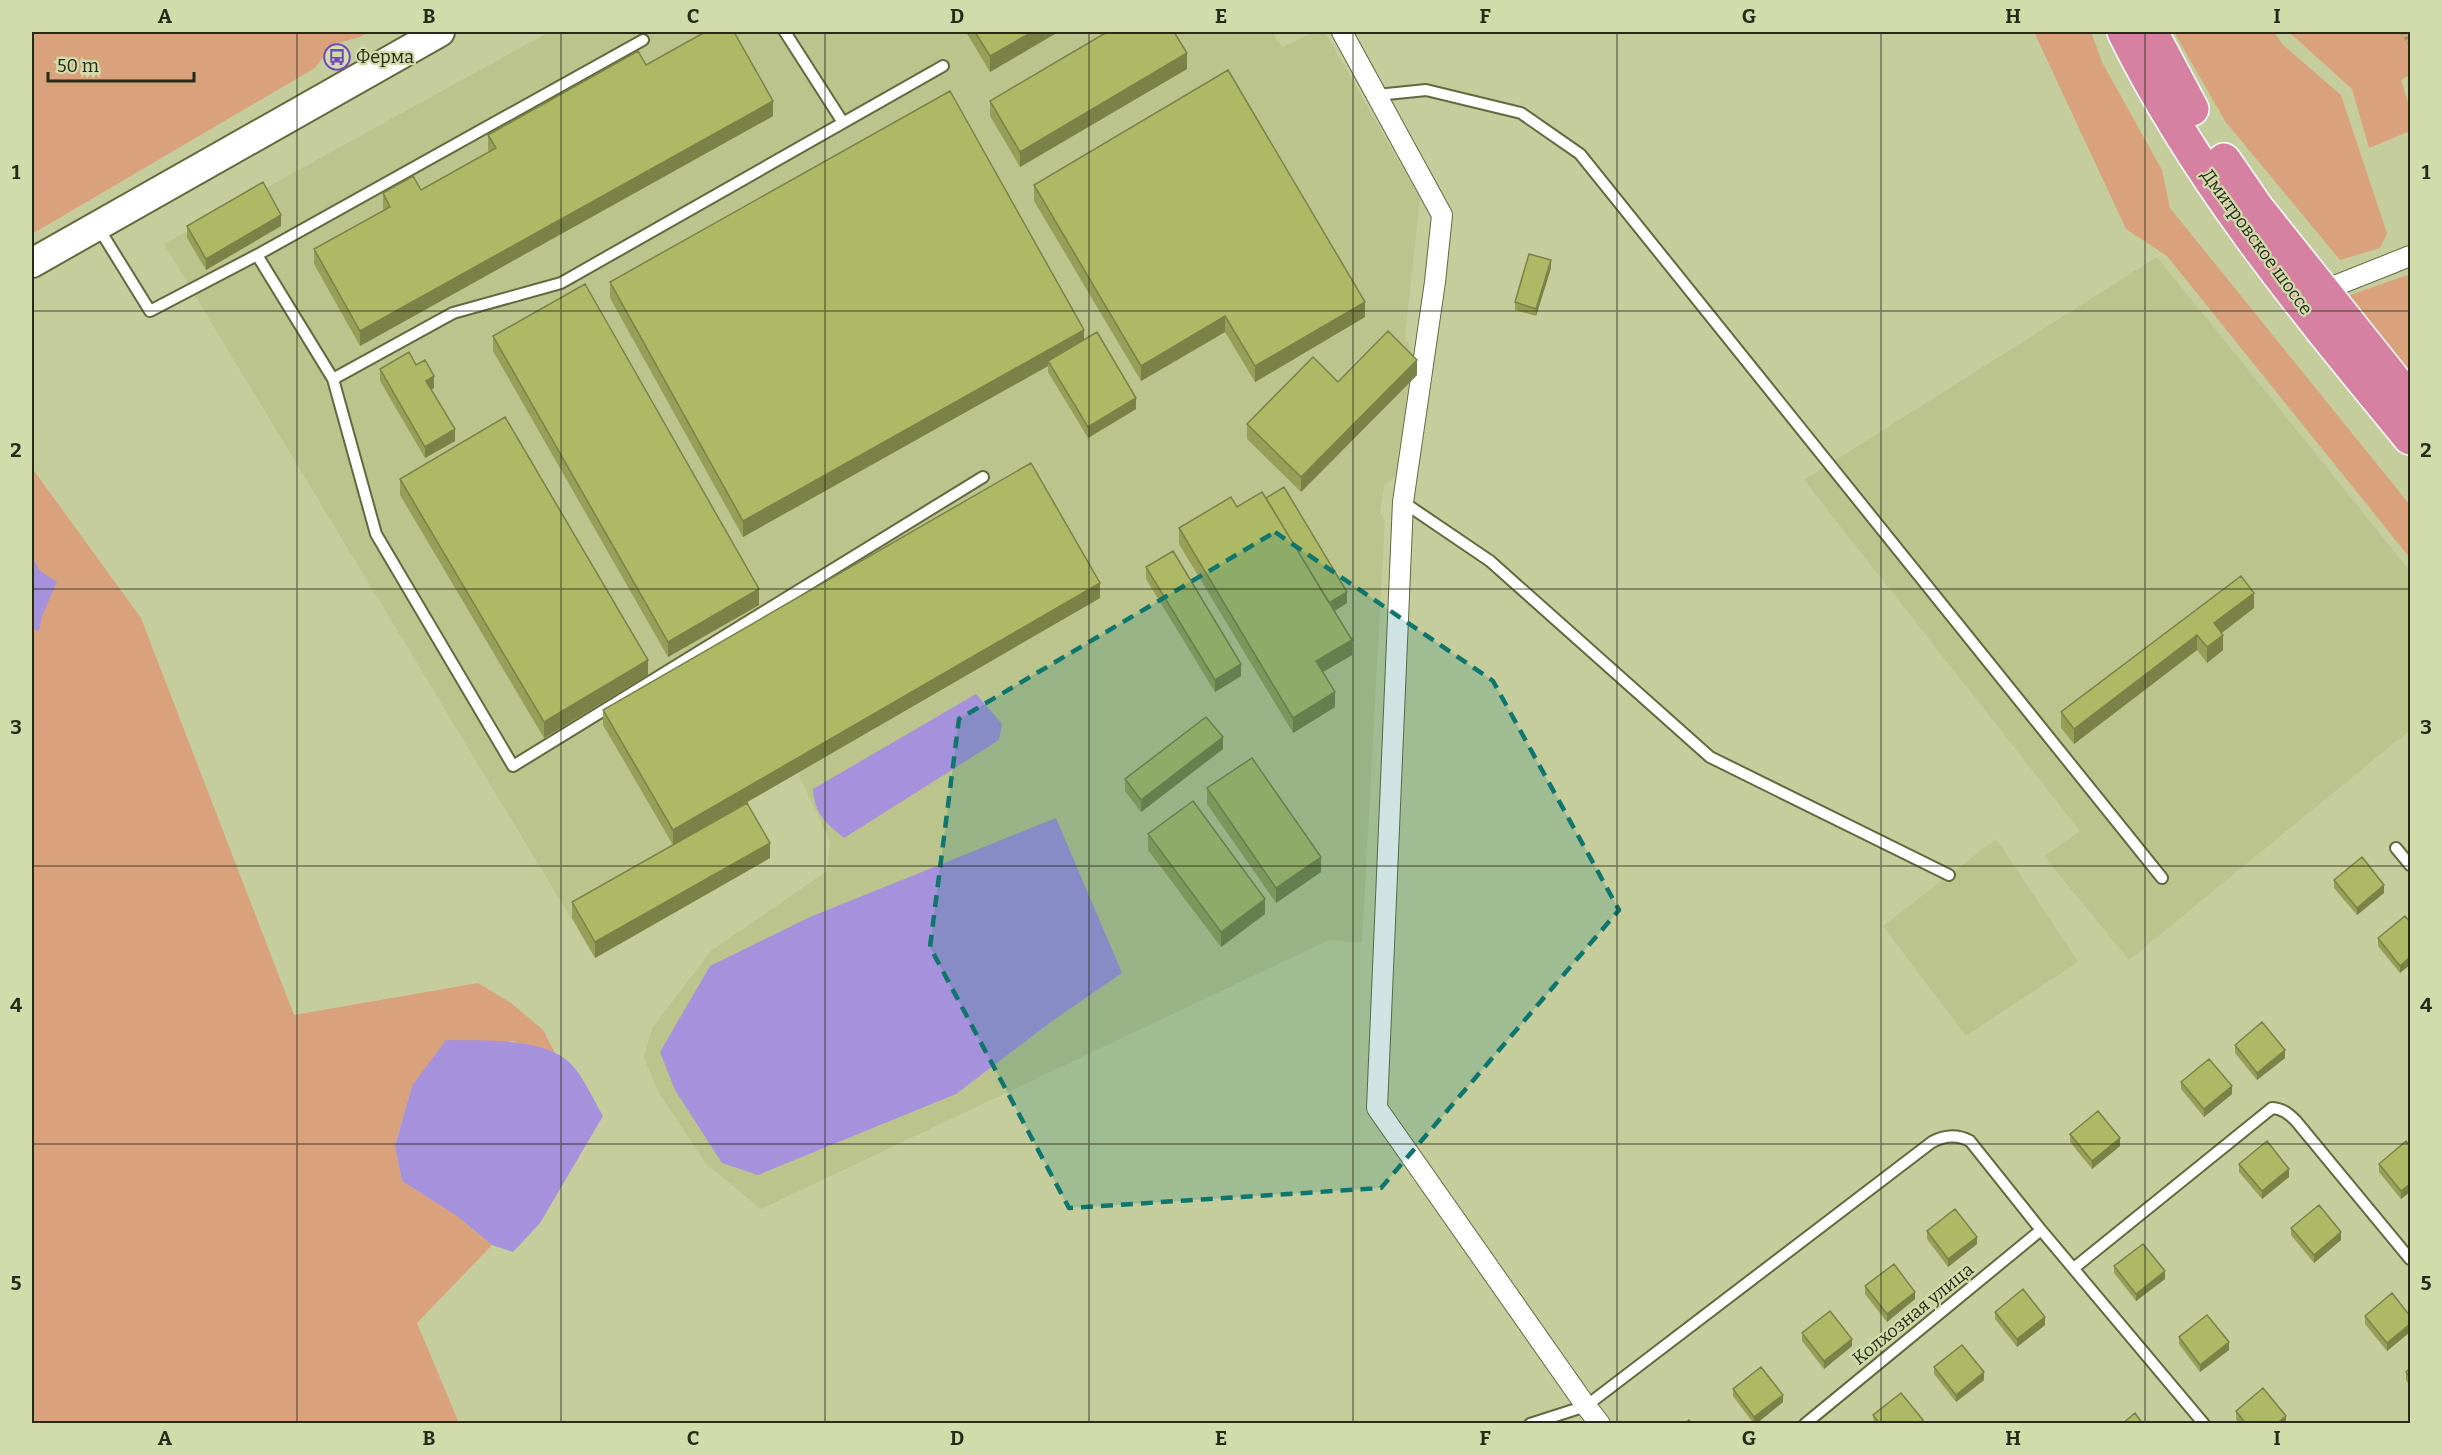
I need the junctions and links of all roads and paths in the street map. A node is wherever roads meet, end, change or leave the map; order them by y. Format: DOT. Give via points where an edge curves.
graph roads {
  1 [pos="440,32"];
  2 [pos="785,32"];
  3 [pos="1342,32"];
  4 [pos="2124,32"];
  5 [pos="2151,32"];
  6 [pos="2403,32"];
  7 [pos="643,40"];
  8 [pos="2410,44"];
  9 [pos="943,66"];
  10 [pos="1377,95"];
  11 [pos="842,122"];
  12 [pos="97,226"];
  13 [pos="257,255"];
  14 [pos="2410,256"];
  15 [pos="32,263"];
  16 [pos="2322,291"];
  17 [pos="333,379"];
  18 [pos="2410,400"];
  19 [pos="2410,438"];
  20 [pos="983,477"];
  21 [pos="1403,502"];
  22 [pos="2396,848"];
  23 [pos="2410,865"];
  24 [pos="1949,875"];
  25 [pos="2162,878"];
  26 [pos="2042,1230"];
  27 [pos="2410,1259"];
  28 [pos="2074,1268"];
  29 [pos="1586,1406"];
  30 [pos="1530,1424"];
  31 [pos="1600,1424"];
  32 [pos="1805,1424"];
  33 [pos="2204,1424"];
  1 -- 12 [label="street"];
  2 -- 11 [label="lane"];
  3 -- 10 [label="street"];
  4 -- 19 [label="highway, Дмитровское шоссе" via="2186,144 2237,220"];
  5 -- 16 [label="highway, Дмитровское шоссе" via="2206,134"];
  6 -- 8 [label="path"];
  7 -- 13 [label="lane"];
  9 -- 11 [label="lane"];
  10 -- 21 [label="street" via="1442,215"];
  10 -- 25 [label="lane" via="1426,90 1521,113 1580,154"];
  11 -- 17 [label="lane" via="561,283 453,313"];
  12 -- 13 [label="lane" via="150,311"];
  12 -- 15 [label="street"];
  13 -- 17 [label="lane"];
  14 -- 16 [label="street"];
  16 -- 18 [label="highway, Дмитровское шоссе"];
  17 -- 20 [label="lane" via="376,534 513,766"];
  21 -- 24 [label="lane" via="1490,561 1710,757"];
  21 -- 29 [label="street" via="1377,1108"];
  22 -- 23 [label="lane"];
  26 -- 28 [label="lane"];
  26 -- 29 [label="lane" via="1970,1141 1961,1136 1942,1137"];
  26 -- 32 [label="lane, Колхозная улица"];
  27 -- 28 [label="lane" via="2296,1121 2279,1108 2272,1108"];
  28 -- 33 [label="lane"];
  29 -- 30 [label="lane"];
  29 -- 31 [label="street"];
}
